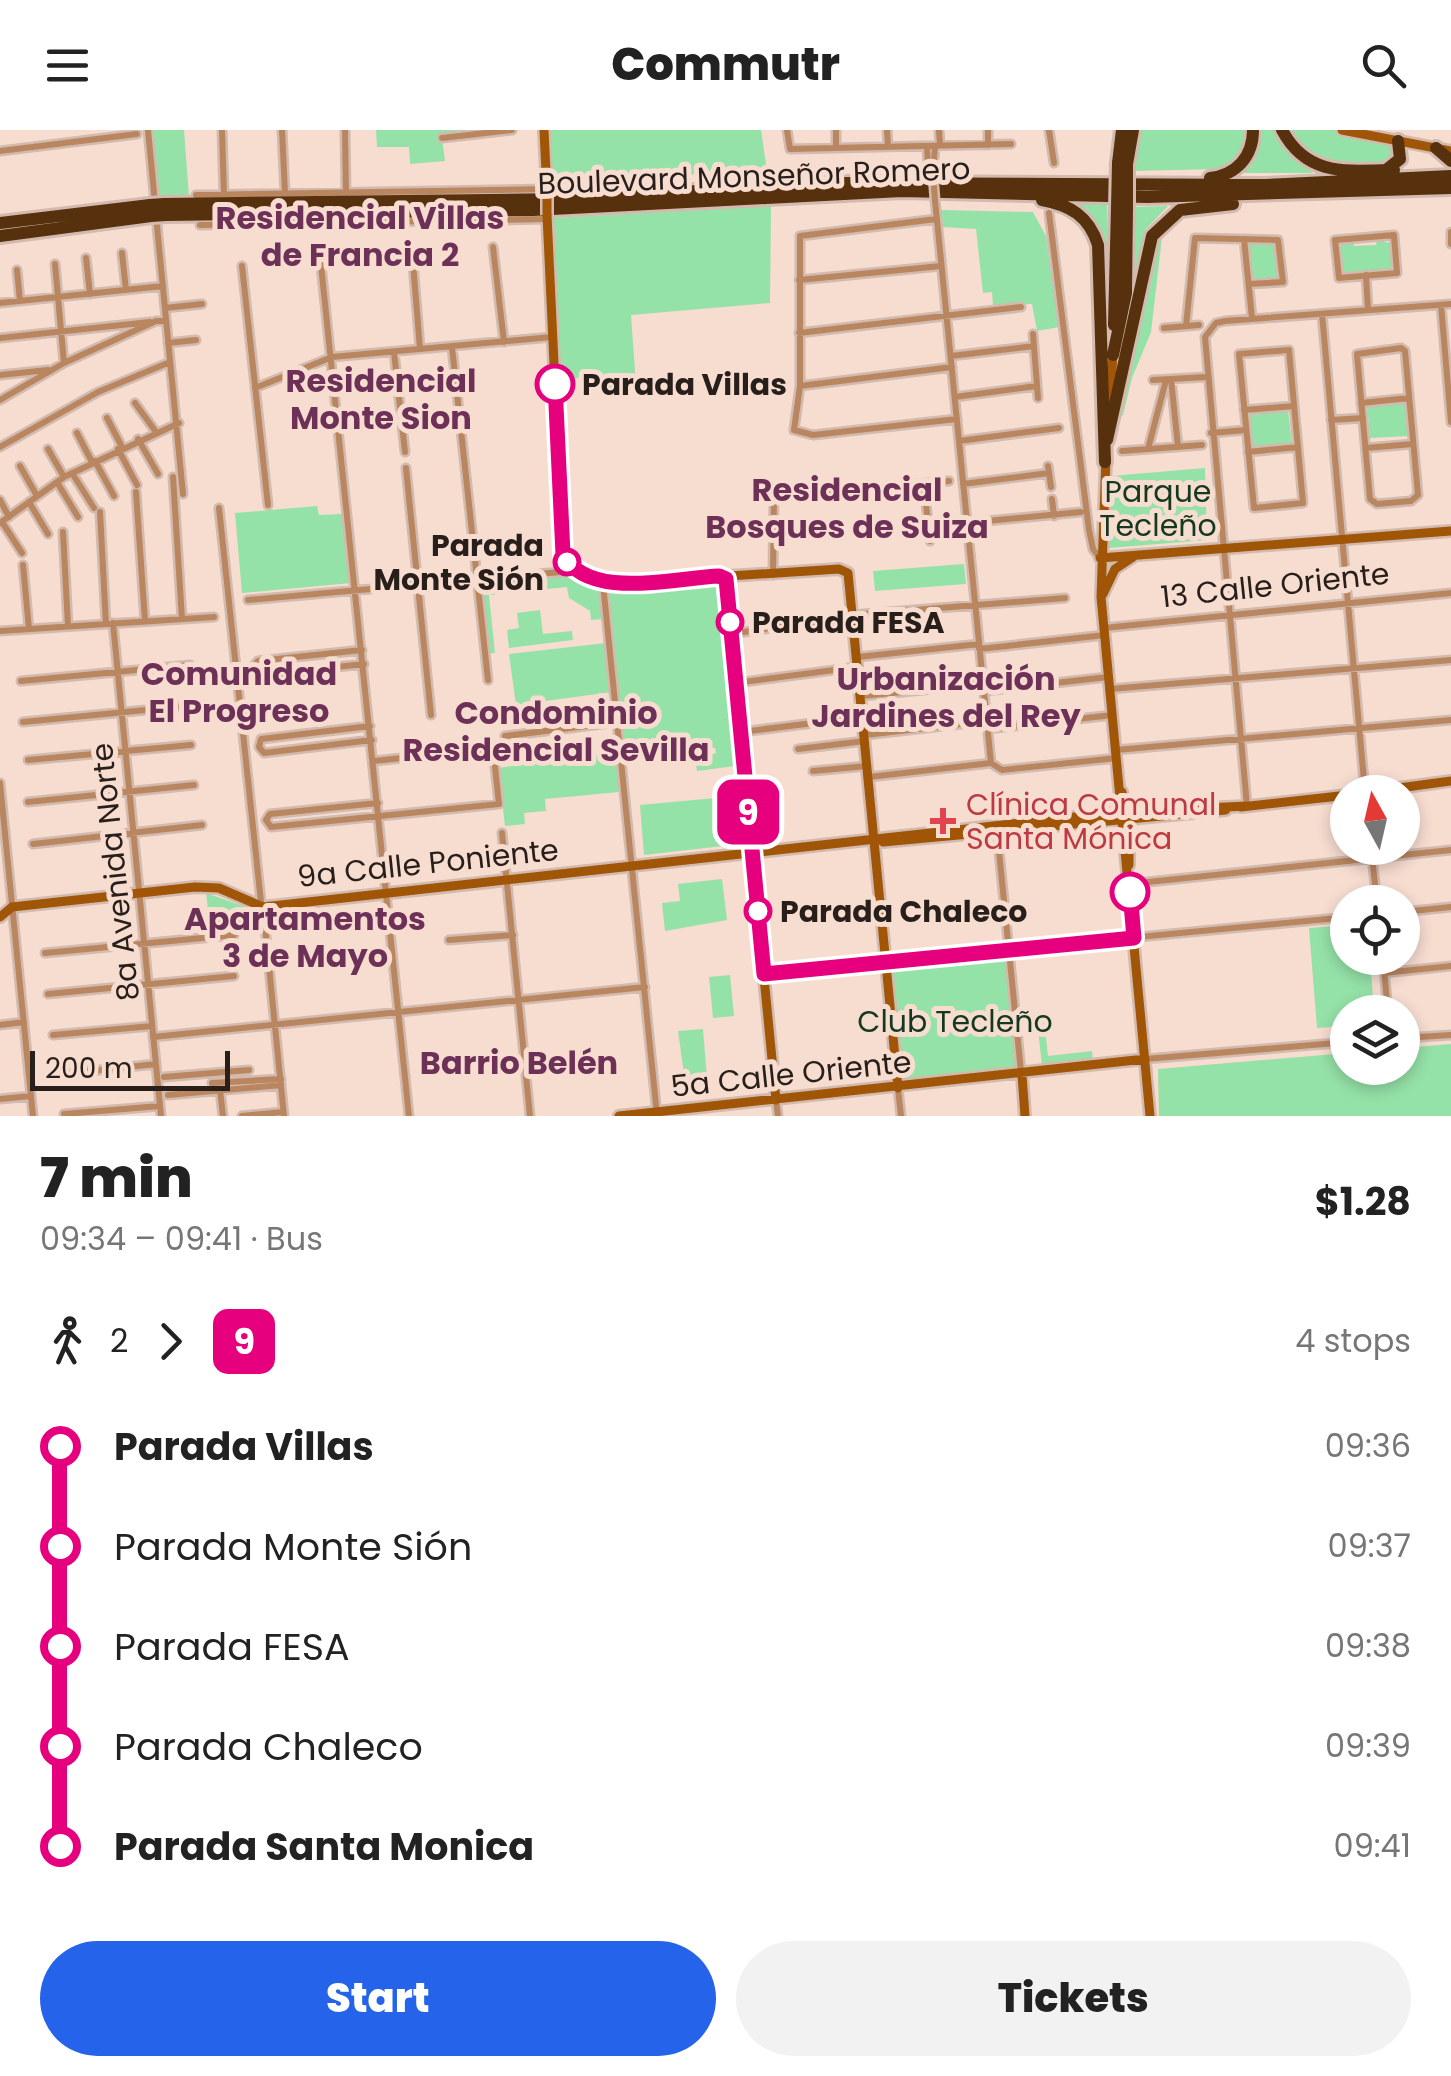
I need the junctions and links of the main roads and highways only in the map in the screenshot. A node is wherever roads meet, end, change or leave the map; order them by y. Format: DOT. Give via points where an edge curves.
graph roads {
  1 [pos="544,130"];
  2 [pos="1122,130"];
  3 [pos="1133,130"];
  4 [pos="1252,130"];
  5 [pos="1282,130"];
  6 [pos="1342,130"];
  7 [pos="1398,141"];
  8 [pos="1448,161"];
  9 [pos="1122,163"];
  10 [pos="1385,170"];
  11 [pos="1162,185"];
  12 [pos="1451,188"];
  13 [pos="995,192"];
  14 [pos="1302,196"];
  15 [pos="158,210"];
  16 [pos="0,223"];
  17 [pos="0,236"];
  18 [pos="1112,355"];
  19 [pos="1107,440"];
  20 [pos="1105,462"];
  21 [pos="1451,531"];
  22 [pos="1141,554"];
  23 [pos="1100,558"];
  24 [pos="726,579"];
  25 [pos="1101,596"];
  26 [pos="1118,780"];
  27 [pos="1451,783"];
  28 [pos="1420,787"];
  29 [pos="1330,797"];
  30 [pos="1247,806"];
  31 [pos="1150,810"];
  32 [pos="1106,814"];
  33 [pos="1124,817"];
  34 [pos="997,829"];
  35 [pos="876,841"];
  36 [pos="752,854"];
  37 [pos="0,918"];
  38 [pos="1145,1059"];
  39 [pos="1022,1075"];
  40 [pos="898,1088"];
  41 [pos="776,1100"];
  42 [pos="657,1114"];
  43 [pos="620,1116"];
  44 [pos="1025,1116"];
  45 [pos="1150,1116"];
  1 -- 24 [label="main road, bridge" via="563,554 572,571 603,584"];
  2 -- 9 [label="highway"];
  3 -- 9 [label="highway"];
  4 -- 11 [label="highway" via="1250,150 1230,173"];
  5 -- 10 [label="highway" via="1302,157 1327,170"];
  6 -- 7 [label="main road"];
  7 -- 8 [label="main road"];
  7 -- 10 [label="highway" via="1400,159"];
  8 -- 10 [label="highway"];
  8 -- 11 [label="highway, Boulevard Monseñor Romero"];
  9 -- 18 [label="highway, bridge"];
  11 -- 15 [label="highway, Boulevard Monseñor Romero" via="894,181"];
  12 -- 14 [label="highway, Boulevard Monseñor Romero"];
  13 -- 14 [label="highway, Boulevard Monseñor Romero"];
  13 -- 15 [label="highway, Boulevard Monseñor Romero" via="835,193 533,210"];
  13 -- 20 [label="highway" via="1068,206 1094,233"];
  14 -- 19 [label="highway" via="1180,210 1157,228 1145,255"];
  15 -- 16 [label="highway, Boulevard Monseñor Romero"];
  15 -- 17 [label="highway, Boulevard Monseñor Romero"];
  18 -- 19 [label="main road"];
  19 -- 20 [label="main road"];
  20 -- 23 [label="main road"];
  21 -- 22 [label="main road, 13 Calle Oriente"];
  22 -- 23 [label="main road, 13 Calle Oriente"];
  22 -- 25 [label="main road" via="1120,564"];
  23 -- 25 [label="main road"];
  24 -- 35 [label="main road" via="839,569 848,574"];
  24 -- 36 [label="main road"];
  25 -- 26 [label="main road"];
  26 -- 31 [label="main road" via="1130,800"];
  26 -- 32 [label="main road"];
  26 -- 33 [label="main road"];
  27 -- 28 [label="main road"];
  29 -- 30 [label="main road"];
  30 -- 31 [label="main road"];
  30 -- 33 [label="main road"];
  31 -- 33 [label="main road"];
  32 -- 33 [label="main road"];
  32 -- 34 [label="main road"];
  33 -- 34 [label="main road"];
  33 -- 38 [label="main road"];
  34 -- 35 [label="main road, 9a Calle Poniente"];
  35 -- 36 [label="main road, 9a Calle Poniente"];
  35 -- 40 [label="main road"];
  36 -- 37 [label="main road, 9a Calle Poniente" via="262,905 212,887 140,893 12,907"];
  36 -- 41 [label="main road"];
  38 -- 39 [label="main road, 5a Calle Oriente"];
  38 -- 45 [label="main road"];
  39 -- 40 [label="main road, 5a Calle Oriente"];
  39 -- 44 [label="main road"];
  40 -- 41 [label="main road, 5a Calle Oriente"];
  41 -- 42 [label="main road, 5a Calle Oriente"];
  42 -- 43 [label="main road, 5a Calle Oriente"];
}
